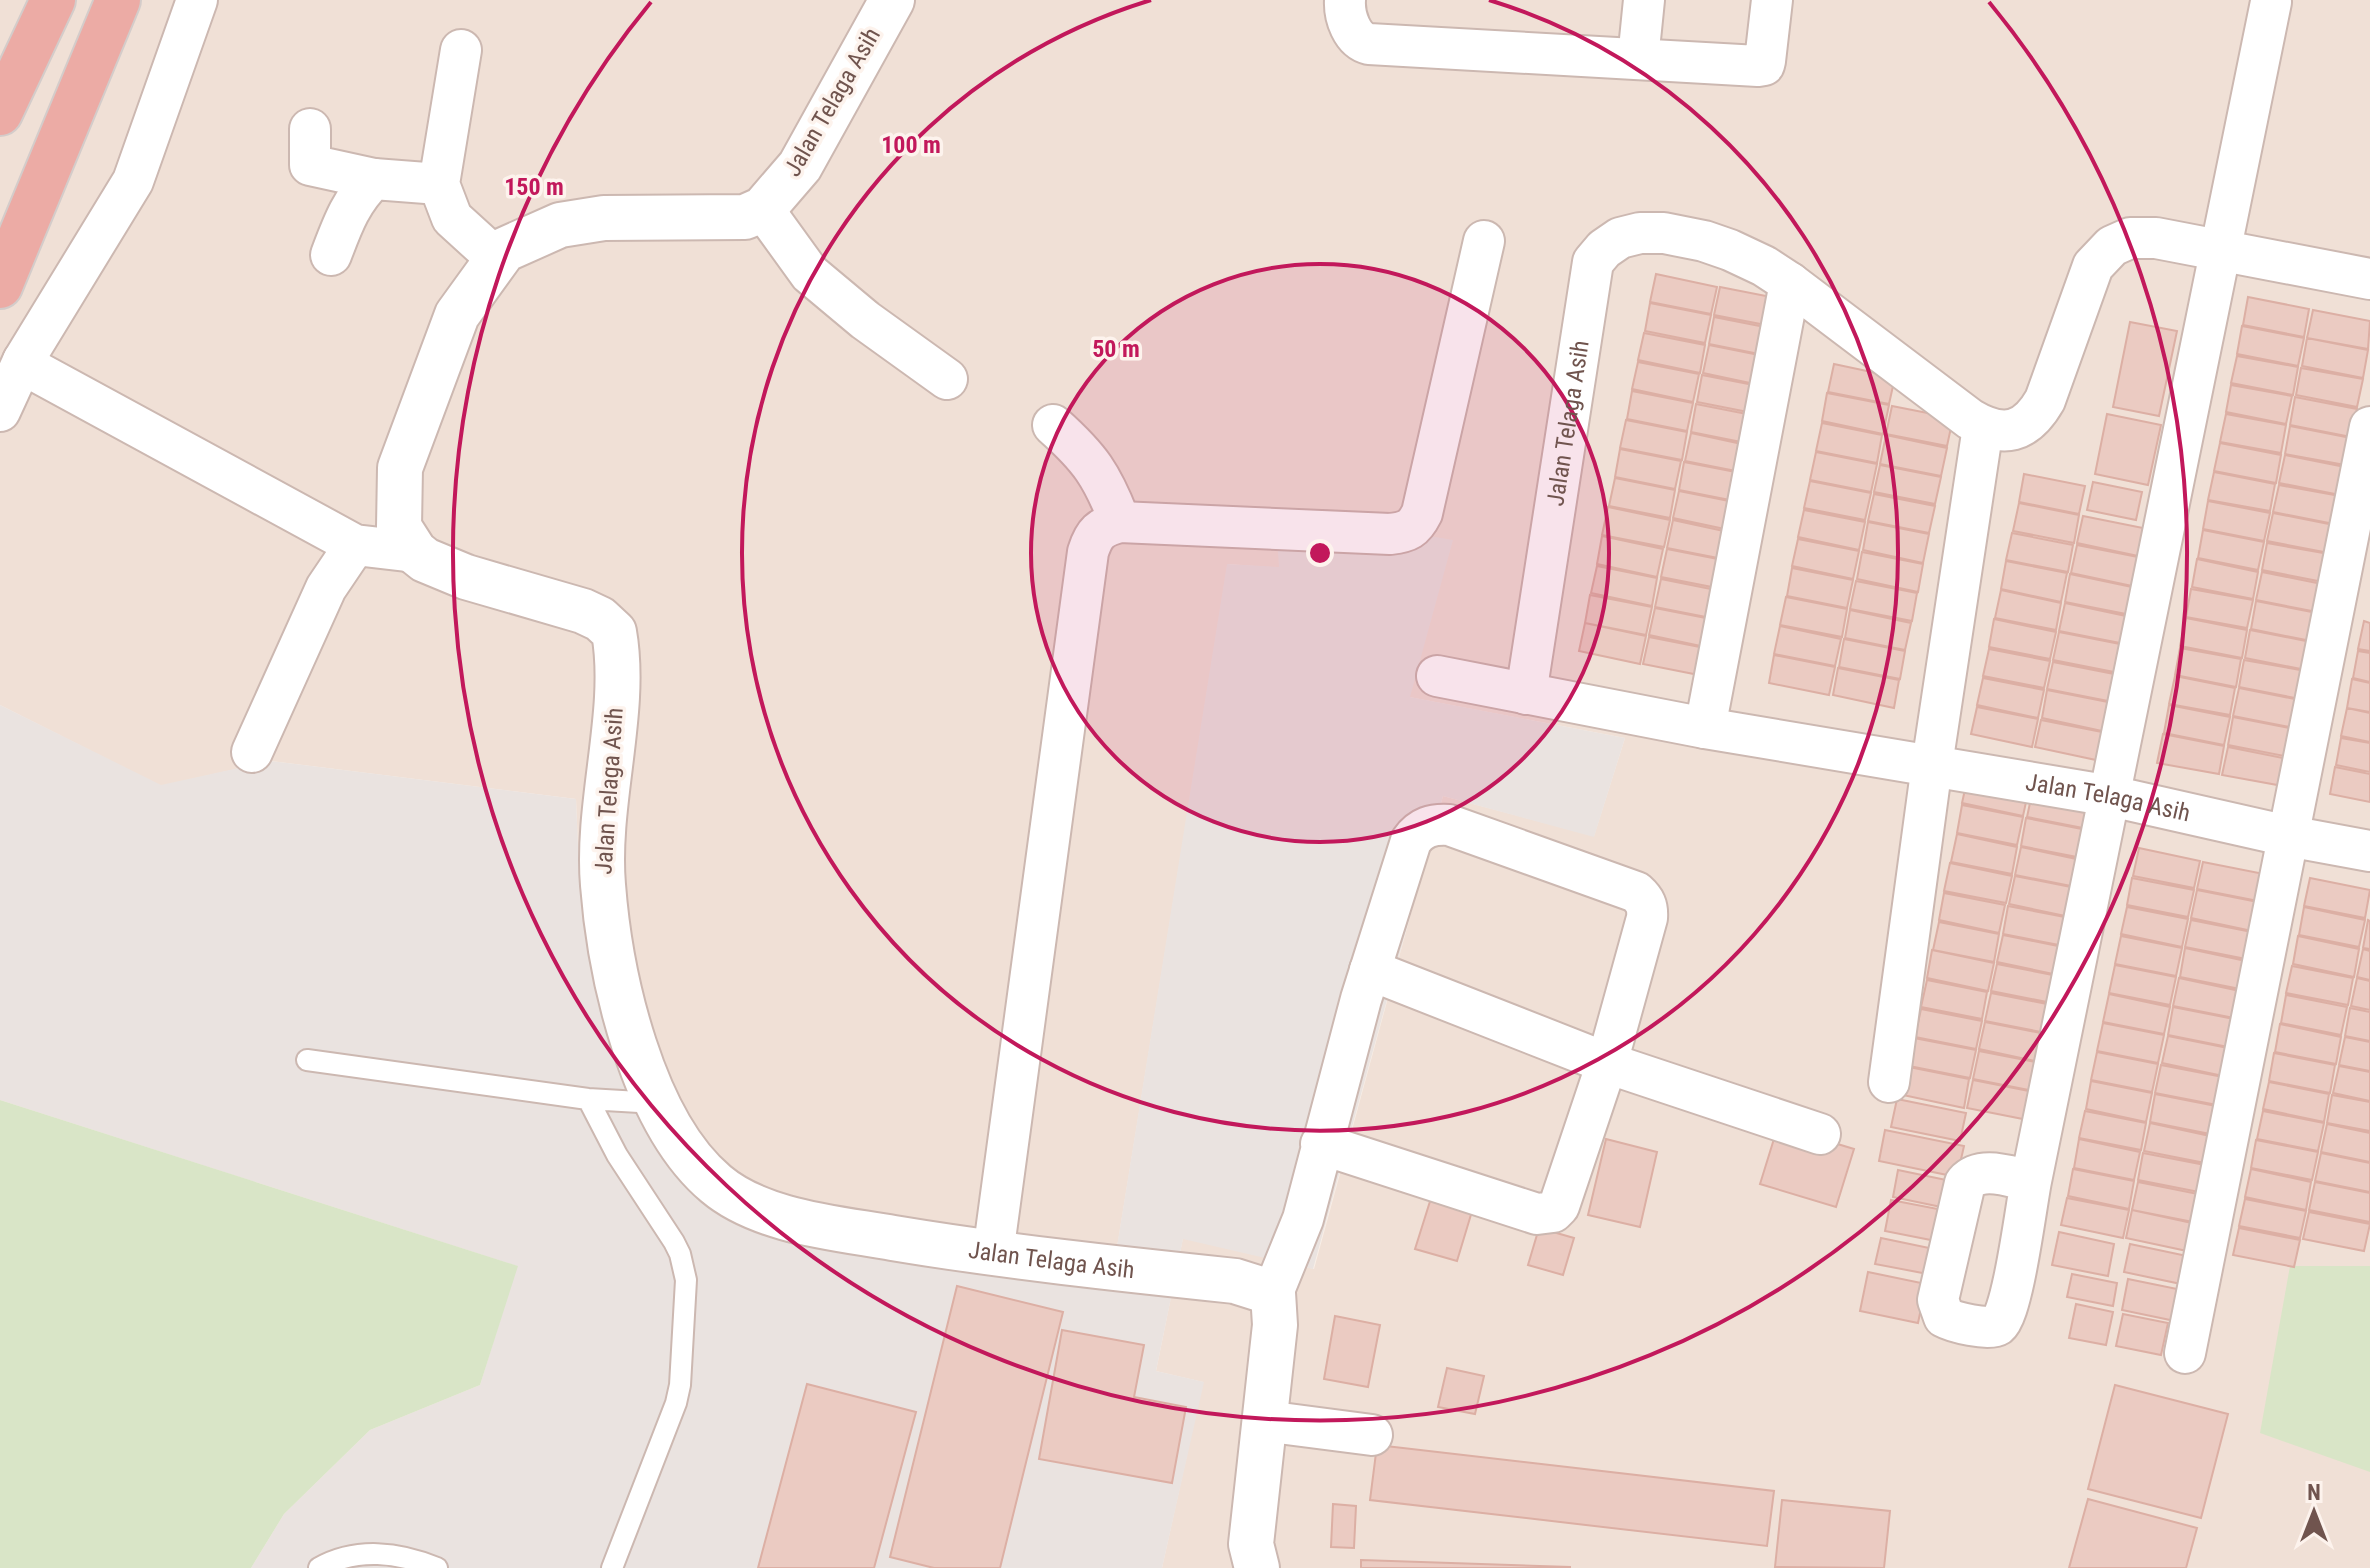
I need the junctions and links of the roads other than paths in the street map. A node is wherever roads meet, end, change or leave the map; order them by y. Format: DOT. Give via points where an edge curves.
graph roads {
  1 [pos="53,0"];
  2 [pos="118,0"];
  3 [pos="197,0"];
  4 [pos="892,0"];
  5 [pos="1345,0"];
  6 [pos="1644,0"];
  7 [pos="1772,0"];
  8 [pos="2271,2"];
  9 [pos="461,50"];
  10 [pos="1638,59"];
  11 [pos="0,113"];
  12 [pos="310,129"];
  13 [pos="374,179"];
  14 [pos="439,184"];
  15 [pos="763,209"];
  16 [pos="1484,241"];
  17 [pos="2222,251"];
  18 [pos="331,255"];
  19 [pos="496,258"];
  20 [pos="2370,279"];
  21 [pos="1790,283"];
  22 [pos="0,286"];
  23 [pos="23,361"];
  24 [pos="947,379"];
  25 [pos="0,411"];
  26 [pos="1053,425"];
  27 [pos="1983,427"];
  28 [pos="2370,427"];
  29 [pos="1120,522"];
  30 [pos="355,545"];
  31 [pos="415,552"];
  32 [pos="1437,676"];
  33 [pos="1526,694"];
  34 [pos="1705,728"];
  35 [pos="252,752"];
  36 [pos="1932,765"];
  37 [pos="2111,796"];
  38 [pos="2288,836"];
  39 [pos="2370,851"];
  40 [pos="1370,970"];
  41 [pos="307,1060"];
  42 [pos="1607,1063"];
  43 [pos="1889,1082"];
  44 [pos="588,1099"];
  45 [pos="656,1103"];
  46 [pos="1820,1134"];
  47 [pos="1321,1144"];
  48 [pos="2031,1181"];
  49 [pos="993,1254"];
  50 [pos="1273,1293"];
  51 [pos="2185,1353"];
  52 [pos="1264,1421"];
  53 [pos="1372,1435"];
  54 [pos="319,1568"];
  55 [pos="437,1568"];
  56 [pos="612,1568"];
  57 [pos="1257,1568"];
  1 -- 11 [label="highway"];
  2 -- 22 [label="highway"];
  3 -- 23 [label="street" via="133,181"];
  4 -- 15 [label="street, Jalan Telaga Asih" via="800,166"];
  5 -- 10 [label="street" via="1357,38 1369,44"];
  6 -- 10 [label="street"];
  7 -- 10 [label="street" via="1764,65"];
  8 -- 17 [label="street"];
  9 -- 14 [label="street"];
  12 -- 13 [label="street" via="310,165"];
  13 -- 14 [label="street"];
  13 -- 18 [label="street" via="345,218"];
  14 -- 19 [label="street" via="452,218"];
  15 -- 19 [label="street" via="745,217 604,218 560,225"];
  15 -- 24 [label="street" via="810,274"];
  16 -- 29 [label="street" via="1422,513 1414,527 1390,534"];
  17 -- 20 [label="street"];
  17 -- 27 [label="street" via="2156,238 2130,238 2112,246 2093,266 2035,418 2007,431"];
  17 -- 37 [label="street"];
  19 -- 31 [label="street" via="457,315 400,468 399,527"];
  21 -- 27 [label="street, Jalan Telaga Asih"];
  21 -- 33 [label="street, Jalan Telaga Asih" via="1730,250 1664,233 1620,238 1593,262"];
  21 -- 34 [label="street"];
  23 -- 25 [label="street"];
  23 -- 30 [label="street"];
  26 -- 29 [label="street" via="1083,453 1106,487"];
  27 -- 36 [label="street"];
  28 -- 38 [label="street"];
  29 -- 49 [label="street" via="1094,534 1088,552"];
  30 -- 31 [label="street"];
  30 -- 35 [label="street" via="326,588"];
  31 -- 45 [label="street, Jalan Telaga Asih" via="466,577 583,611 614,632 618,674 601,858 606,929 628,1023"];
  32 -- 33 [label="street"];
  33 -- 34 [label="street, Jalan Telaga Asih"];
  34 -- 36 [label="street, Jalan Telaga Asih"];
  36 -- 37 [label="street, Jalan Telaga Asih"];
  36 -- 43 [label="street"];
  37 -- 38 [label="street, Jalan Telaga Asih"];
  37 -- 48 [label="street"];
  38 -- 39 [label="street, Jalan Telaga Asih"];
  38 -- 51 [label="street"];
  40 -- 42 [label="street"];
  40 -- 42 [label="street" via="1411,841 1427,826 1449,825 1636,892 1648,908 1647,918"];
  40 -- 47 [label="street"];
  41 -- 44 [label="lane"];
  42 -- 46 [label="street"];
  42 -- 47 [label="street" via="1553,1212 1537,1214"];
  44 -- 45 [label="lane"];
  44 -- 56 [label="lane" via="617,1155 674,1242 686,1280 676,1403"];
  45 -- 49 [label="street, Jalan Telaga Asih" via="687,1155 717,1185 762,1210"];
  47 -- 50 [label="street" via="1303,1219"];
  49 -- 50 [label="street, Jalan Telaga Asih" via="1235,1281"];
  50 -- 52 [label="street" via="1275,1325"];
  52 -- 53 [label="street"];
  52 -- 57 [label="street" via="1251,1544"];
  54 -- 55 [label="lane" via="351,1555 376,1555 404,1556"];
}
